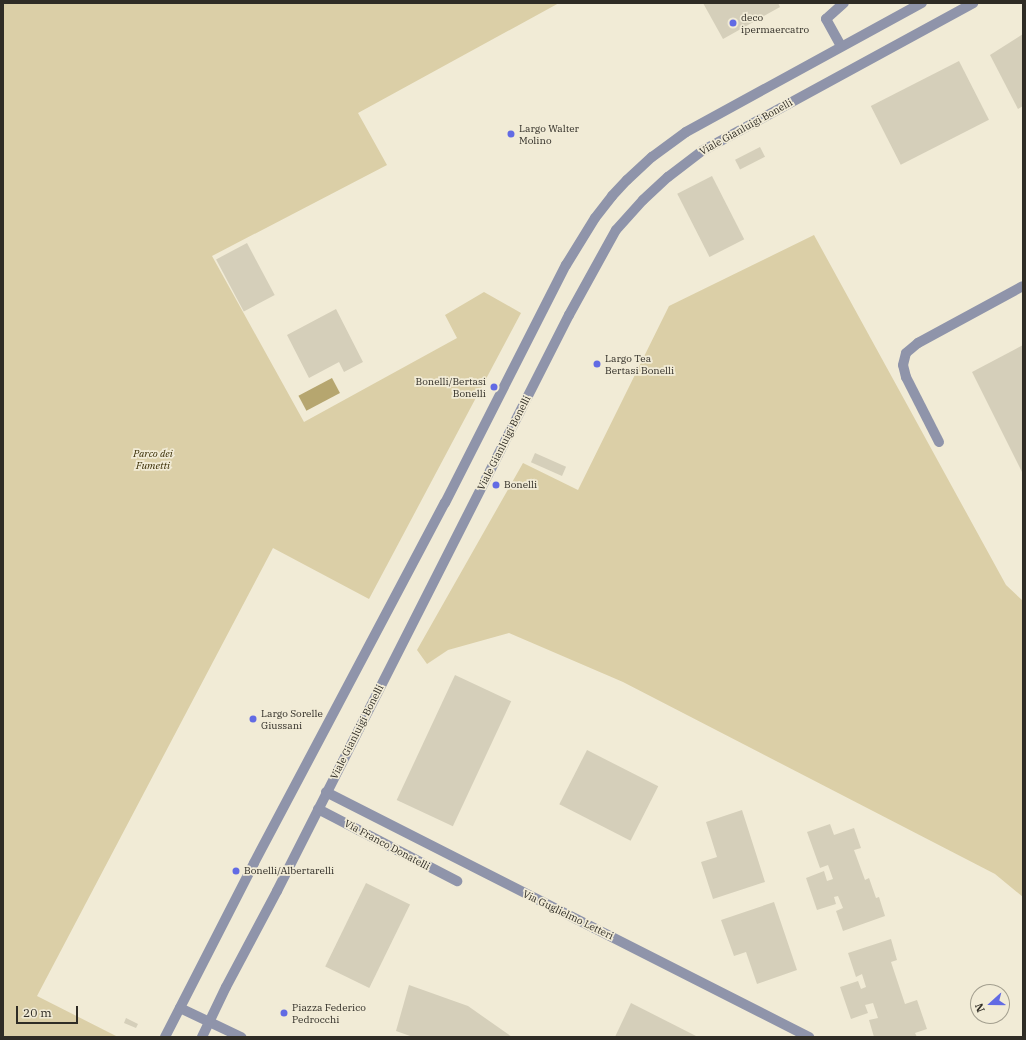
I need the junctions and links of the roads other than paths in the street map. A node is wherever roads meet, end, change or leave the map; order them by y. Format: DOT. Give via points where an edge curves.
graph roads {
  1 [pos="844,3"];
  2 [pos="922,3"];
  3 [pos="973,3"];
  4 [pos="841,46"];
  5 [pos="1023,286"];
  6 [pos="940,442"];
  7 [pos="326,792"];
  8 [pos="318,809"];
  9 [pos="457,882"];
  10 [pos="180,1008"];
  11 [pos="210,1022"];
  12 [pos="165,1037"];
  13 [pos="202,1037"];
  14 [pos="241,1037"];
  15 [pos="809,1037"];
  1 -- 4 [label="street" via="826,19"];
  2 -- 4 [label="street"];
  3 -- 7 [label="street, Viale Gianluigi Bonelli" via="702,151 668,177 619,225 607,243"];
  4 -- 10 [label="street" via="672,142 620,187 595,218 566,265 442,510"];
  5 -- 6 [label="street" via="918,343 906,353 903,365 906,377"];
  7 -- 8 [label="street, Viale Gianluigi Bonelli"];
  7 -- 15 [label="street, Via Guglielmo Letteri"];
  8 -- 9 [label="street, Via Franco Donatelli"];
  8 -- 11 [label="street, Viale Gianluigi Bonelli"];
  10 -- 11 [label="street"];
  10 -- 12 [label="street"];
  11 -- 13 [label="street, Viale Gianluigi Bonelli"];
  11 -- 14 [label="street"];
}
